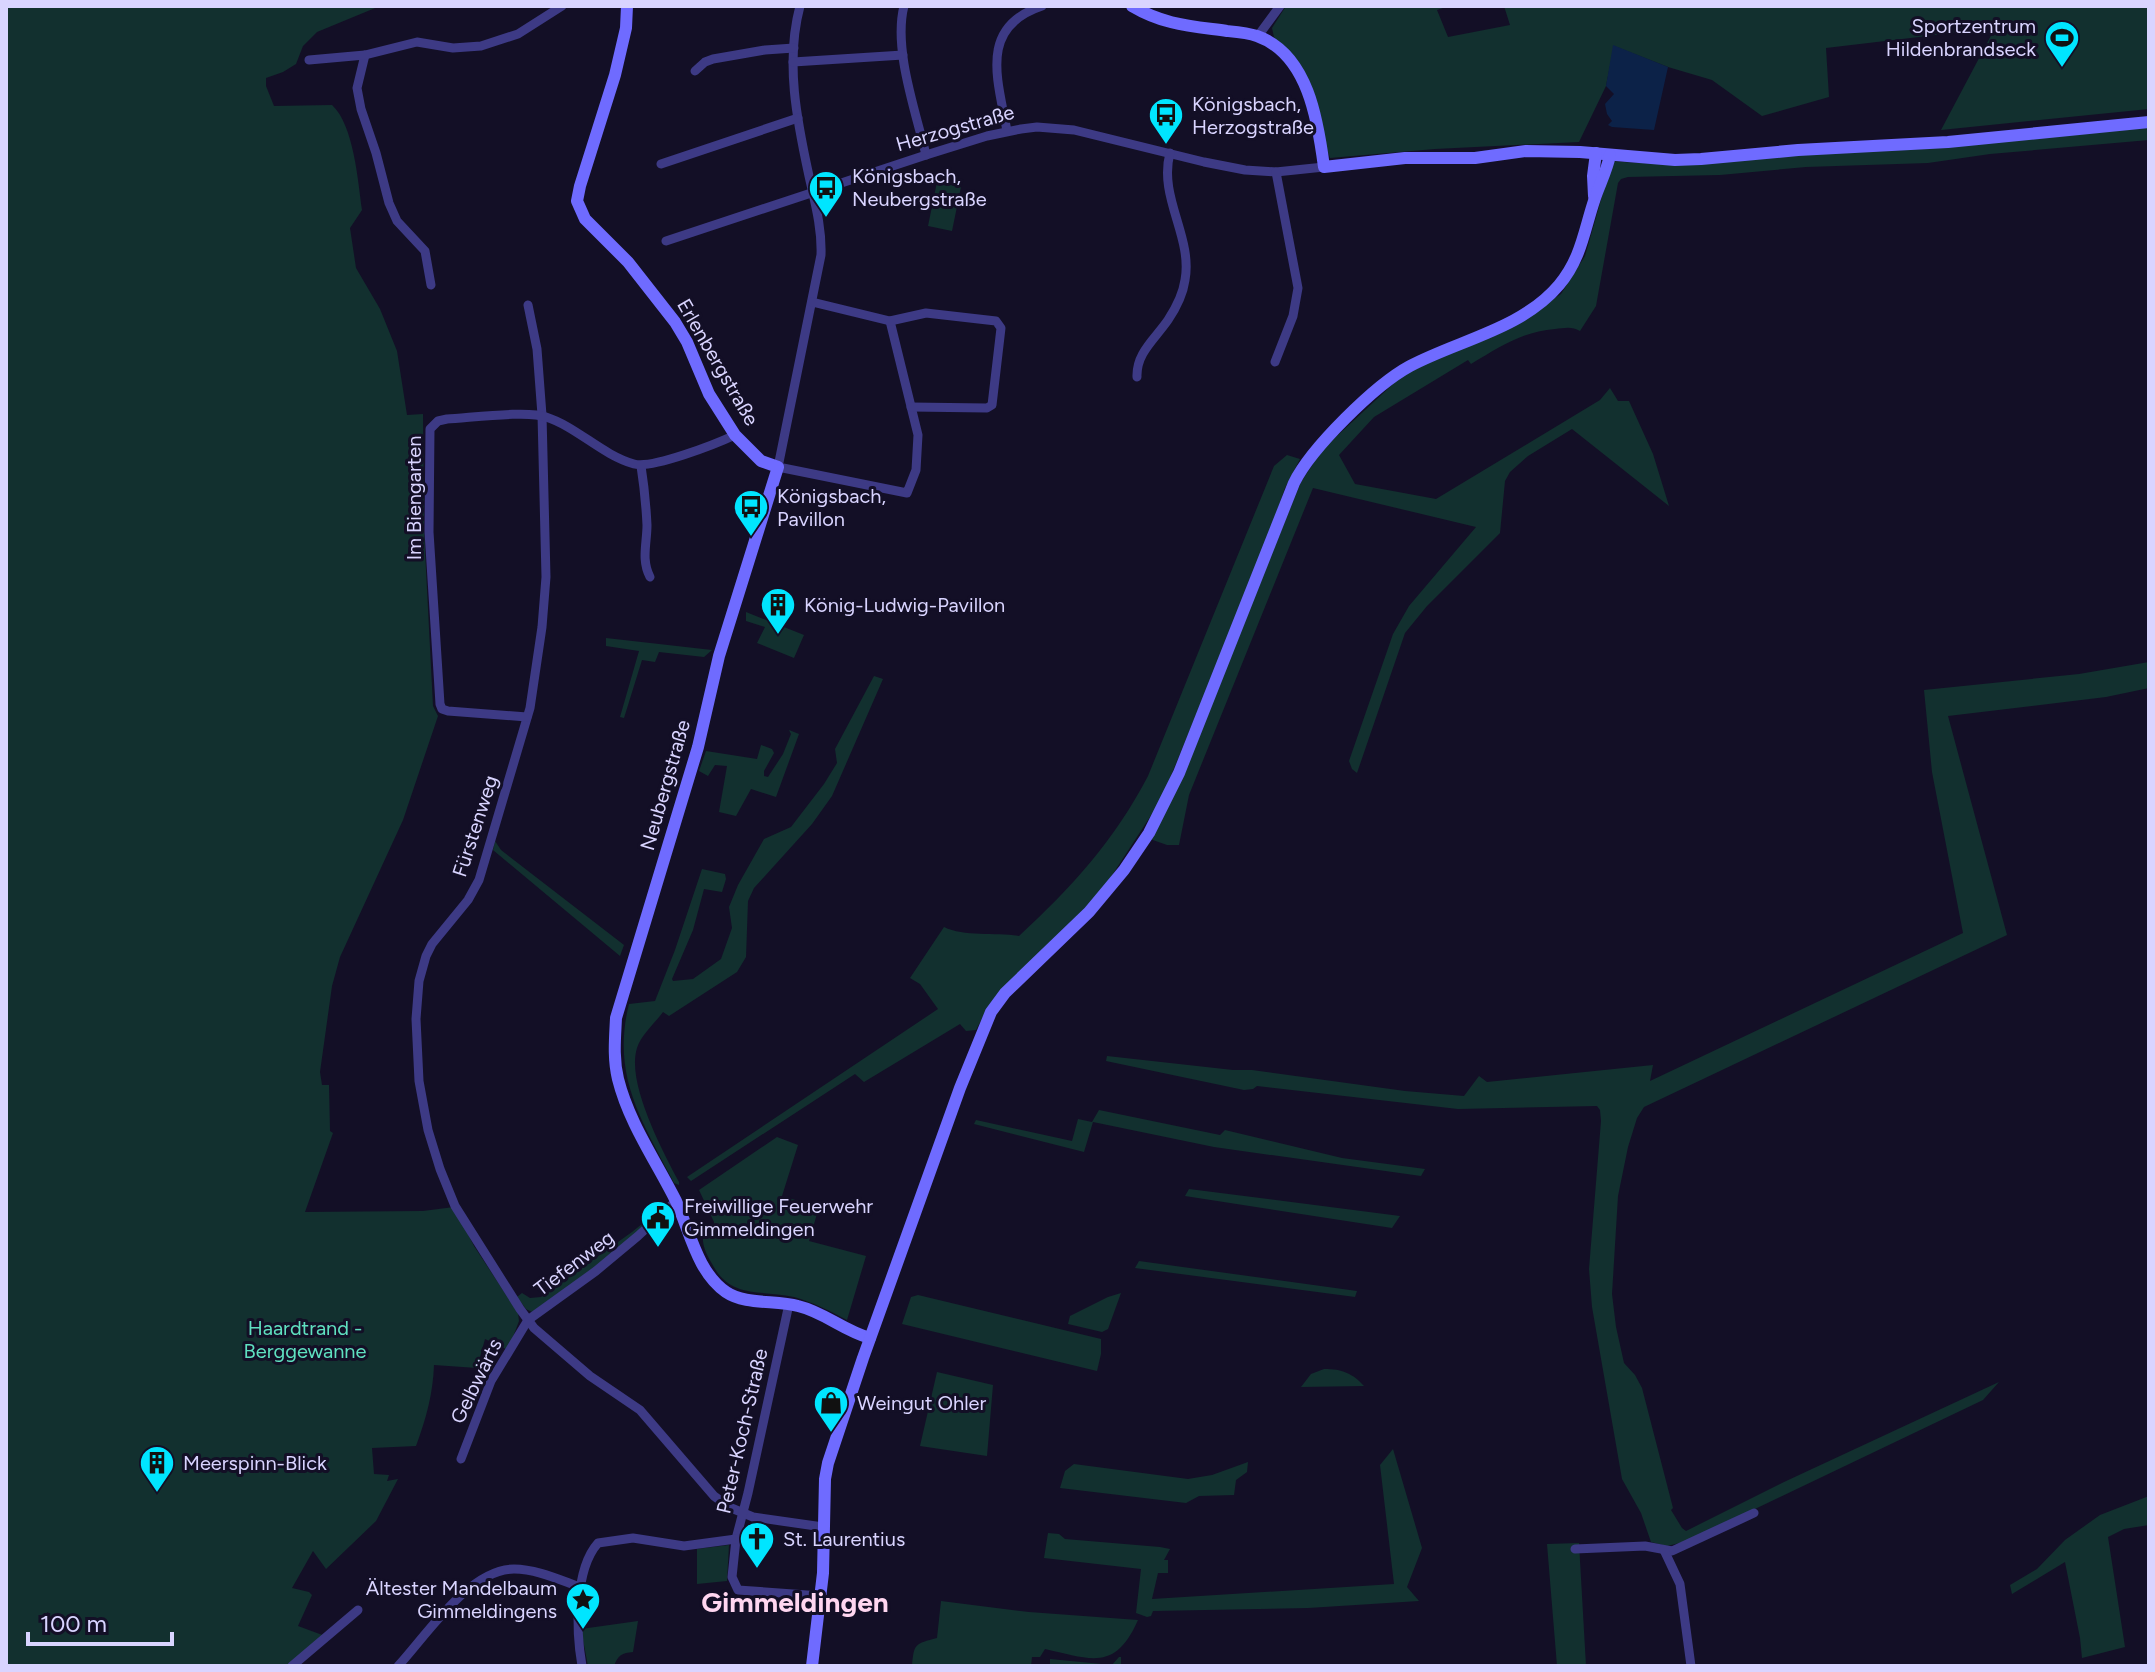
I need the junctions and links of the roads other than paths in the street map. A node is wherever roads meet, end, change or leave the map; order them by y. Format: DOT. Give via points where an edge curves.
graph roads {
  1 [pos="562,6"];
  2 [pos="627,6"];
  3 [pos="800,6"];
  4 [pos="904,6"];
  5 [pos="1042,6"];
  6 [pos="1132,6"];
  7 [pos="1280,6"];
  8 [pos="1258,36"];
  9 [pos="794,48"];
  10 [pos="365,55"];
  11 [pos="903,55"];
  12 [pos="309,60"];
  13 [pos="793,62"];
  14 [pos="695,71"];
  15 [pos="798,118"];
  16 [pos="2149,122"];
  17 [pos="1007,131"];
  18 [pos="1170,153"];
  19 [pos="1596,153"];
  20 [pos="926,155"];
  21 [pos="1610,155"];
  22 [pos="661,164"];
  23 [pos="1324,167"];
  24 [pos="1276,172"];
  25 [pos="813,192"];
  26 [pos="1594,199"];
  27 [pos="666,241"];
  28 [pos="431,285"];
  29 [pos="812,302"];
  30 [pos="528,305"];
  31 [pos="890,321"];
  32 [pos="1275,362"];
  33 [pos="1137,377"];
  34 [pos="911,407"];
  35 [pos="542,415"];
  36 [pos="735,435"];
  37 [pos="641,466"];
  38 [pos="778,467"];
  39 [pos="650,577"];
  40 [pos="527,717"];
  41 [pos="676,1201"];
  42 [pos="789,1304"];
  43 [pos="528,1320"];
  44 [pos="870,1338"];
  45 [pos="461,1459"];
  46 [pos="1754,1513"];
  47 [pos="743,1514"];
  48 [pos="823,1527"];
  49 [pos="736,1539"];
  50 [pos="1575,1549"];
  51 [pos="1664,1550"];
  52 [pos="580,1587"];
  53 [pos="821,1596"];
  54 [pos="358,1610"];
  55 [pos="292,1666"];
  56 [pos="398,1666"];
  57 [pos="582,1666"];
  58 [pos="812,1666"];
  59 [pos="1691,1666"];
  1 -- 10 [label="street" via="494,43 453,48 417,42"];
  2 -- 36 [label="street, Erlenbergstraße" via="622,50 580,186 579,208 675,322"];
  3 -- 9 [label="street, Neubergstraße"];
  4 -- 11 [label="street"];
  5 -- 17 [label="street" via="1010,23 999,44 996,63"];
  6 -- 8 [label="street" via="1176,24"];
  7 -- 8 [label="street"];
  8 -- 23 [label="street" via="1279,49 1301,76"];
  9 -- 13 [label="street, Neubergstraße"];
  9 -- 14 [label="street" via="713,59"];
  10 -- 12 [label="street"];
  10 -- 28 [label="street" via="357,88 361,109 389,203 397,221 425,251"];
  11 -- 13 [label="street"];
  11 -- 20 [label="street"];
  13 -- 15 [label="street, Neubergstraße"];
  15 -- 22 [label="street"];
  15 -- 25 [label="street, Neubergstraße"];
  16 -- 21 [label="street, Herzogstraße" via="1701,159"];
  17 -- 18 [label="street, Herzogstraße" via="1061,128"];
  17 -- 20 [label="street, Herzogstraße"];
  18 -- 24 [label="street, Herzogstraße"];
  18 -- 33 [label="street" via="1166,177 1186,277 1176,307 1138,360"];
  19 -- 21 [label="street, Herzogstraße"];
  19 -- 23 [label="street, Herzogstraße" via="1526,151"];
  19 -- 26 [label="street"];
  20 -- 25 [label="street, Herzogstraße"];
  21 -- 26 [label="street"];
  23 -- 24 [label="street, Herzogstraße"];
  24 -- 32 [label="street" via="1298,288"];
  25 -- 27 [label="street, Herzogstraße"];
  25 -- 29 [label="street, Neubergstraße" via="822,243"];
  26 -- 44 [label="street" via="1583,244 1550,294 1525,314 1407,367 1368,398 1303,467 1161,810 1100,901 991,1012"];
  29 -- 31 [label="street"];
  29 -- 38 [label="street, Neubergstraße"];
  30 -- 35 [label="street, Fürstenweg"];
  31 -- 34 [label="street"];
  31 -- 34 [label="street" via="926,313 996,321 1001,328 990,407"];
  34 -- 38 [label="street" via="918,435 916,470 907,493"];
  35 -- 37 [label="street, Im Biengarten"];
  35 -- 40 [label="street, Fürstenweg" via="546,577"];
  35 -- 40 [label="street, Im Biengarten" via="447,419 430,429 429,532 440,704 448,711"];
  36 -- 37 [label="street"];
  36 -- 38 [label="street, Erlenbergstraße" via="761,461"];
  37 -- 39 [label="street"];
  38 -- 41 [label="street, Neubergstraße" via="616,1018 618,1080"];
  40 -- 43 [label="street, Fürstenweg" via="479,880 432,944 422,967 416,1029 423,1105 448,1192"];
  41 -- 42 [label="street, Neubergstraße" via="696,1252 722,1289 741,1298"];
  41 -- 43 [label="street, Tiefenweg" via="596,1271"];
  42 -- 44 [label="street, Neubergstraße"];
  42 -- 47 [label="street, Peter-Koch-Straße"];
  43 -- 45 [label="street, Gelbwärts" via="491,1381"];
  43 -- 47 [label="street, Fürstenweg" via="578,1366 640,1410 714,1496"];
  44 -- 48 [label="street" via="826,1472"];
  46 -- 51 [label="street" via="1680,1548"];
  47 -- 48 [label="street"];
  47 -- 49 [label="street, Peter-Koch-Straße"];
  48 -- 53 [label="street"];
  49 -- 52 [label="street, Peter-Koch-Straße" via="684,1546 633,1538 604,1541 592,1551"];
  49 -- 53 [label="street" via="732,1577 738,1590"];
  50 -- 51 [label="street"];
  51 -- 59 [label="street" via="1680,1584"];
  52 -- 56 [label="street" via="524,1570 494,1574 443,1612"];
  52 -- 57 [label="street, Peter-Koch-Straße"];
  53 -- 58 [label="street"];
  54 -- 55 [label="street"];
}
